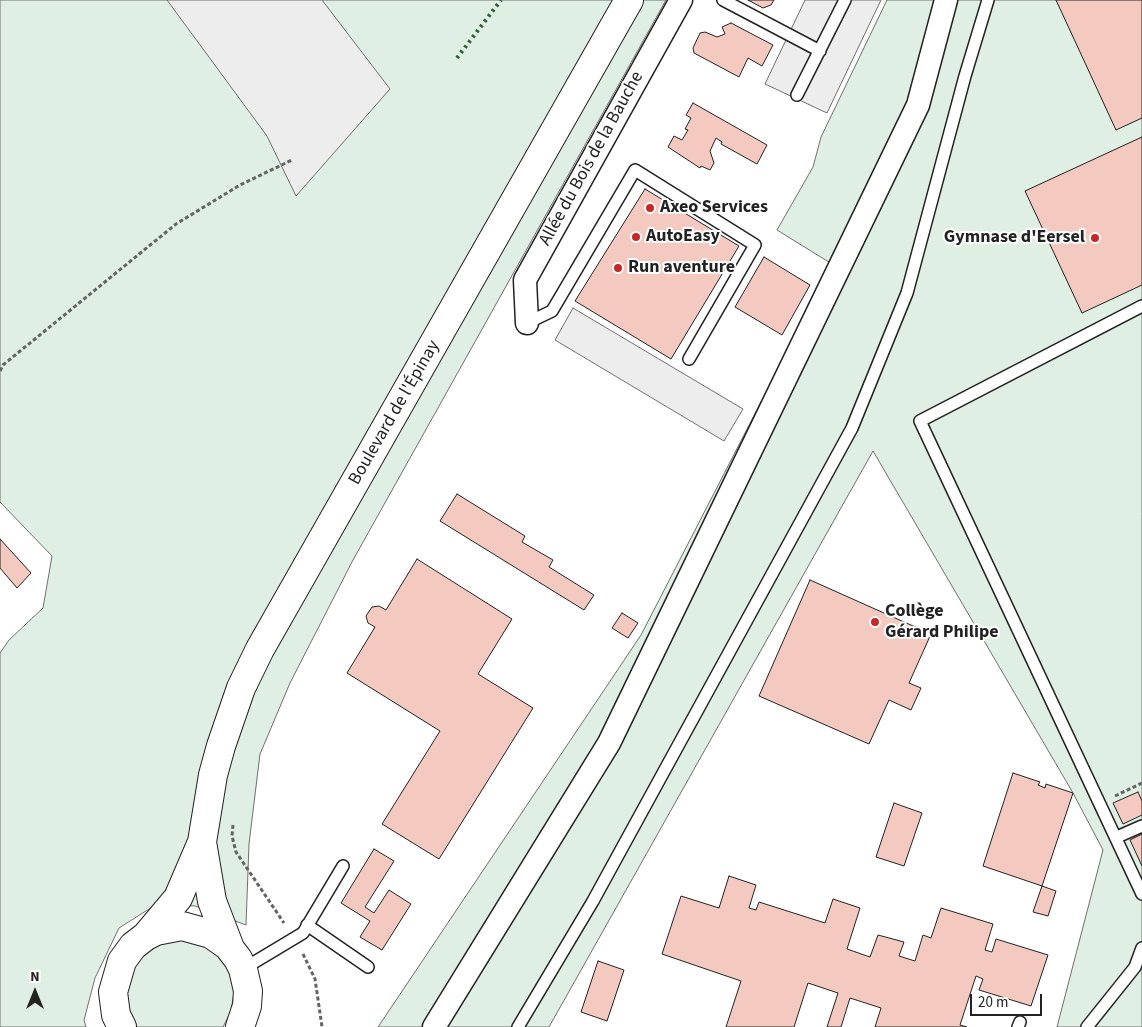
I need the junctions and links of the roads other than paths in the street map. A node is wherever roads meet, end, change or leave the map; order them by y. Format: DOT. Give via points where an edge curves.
graph roads {
  1 [pos="629,0"];
  2 [pos="681,0"];
  3 [pos="723,0"];
  4 [pos="845,0"];
  5 [pos="946,0"];
  6 [pos="988,0"];
  7 [pos="820,51"];
  8 [pos="797,95"];
  9 [pos="1142,306"];
  10 [pos="527,323"];
  11 [pos="689,359"];
  12 [pos="1142,826"];
  13 [pos="1117,837"];
  14 [pos="202,842"];
  15 [pos="343,866"];
  16 [pos="1142,894"];
  17 [pos="307,925"];
  18 [pos="146,936"];
  19 [pos="1142,948"];
  20 [pos="237,959"];
  21 [pos="368,968"];
  22 [pos="113,992"];
  23 [pos="249,1020"];
  24 [pos="98,1027"];
  25 [pos="122,1027"];
  26 [pos="434,1027"];
  27 [pos="518,1027"];
  28 [pos="1087,1027"];
  1 -- 14 [label="street, Boulevard de l'Épinay" via="260,649 225,732 213,775"];
  2 -- 10 [label="street, Allée du Bois de la Bauche" via="525,280"];
  3 -- 7 [label="lane"];
  4 -- 7 [label="lane"];
  5 -- 26 [label="street" via="918,105 609,743"];
  6 -- 27 [label="lane" via="907,293 852,428 593,901"];
  7 -- 8 [label="lane"];
  9 -- 13 [label="lane" via="920,421"];
  10 -- 11 [label="lane" via="552,311 635,170 755,245"];
  12 -- 13 [label="lane"];
  13 -- 16 [label="lane"];
  14 -- 18 [label="street, Boulevard de l'Épinay" via="178,898"];
  14 -- 20 [label="street, Boulevard de l'Épinay" via="212,901"];
  15 -- 17 [label="lane"];
  17 -- 20 [label="lane" via="294,938"];
  17 -- 21 [label="lane"];
  18 -- 20 [label="street" via="170,928 192,928 211,934"];
  18 -- 22 [label="street, Boulevard de l'Épinay" via="122,961"];
  19 -- 28 [label="lane" via="1136,967"];
  20 -- 23 [label="street, Boulevard de l'Épinay" via="248,991"];
  22 -- 24 [label="street, Boulevard de l'Épinay"];
  22 -- 25 [label="street" via="116,1015"];
}
